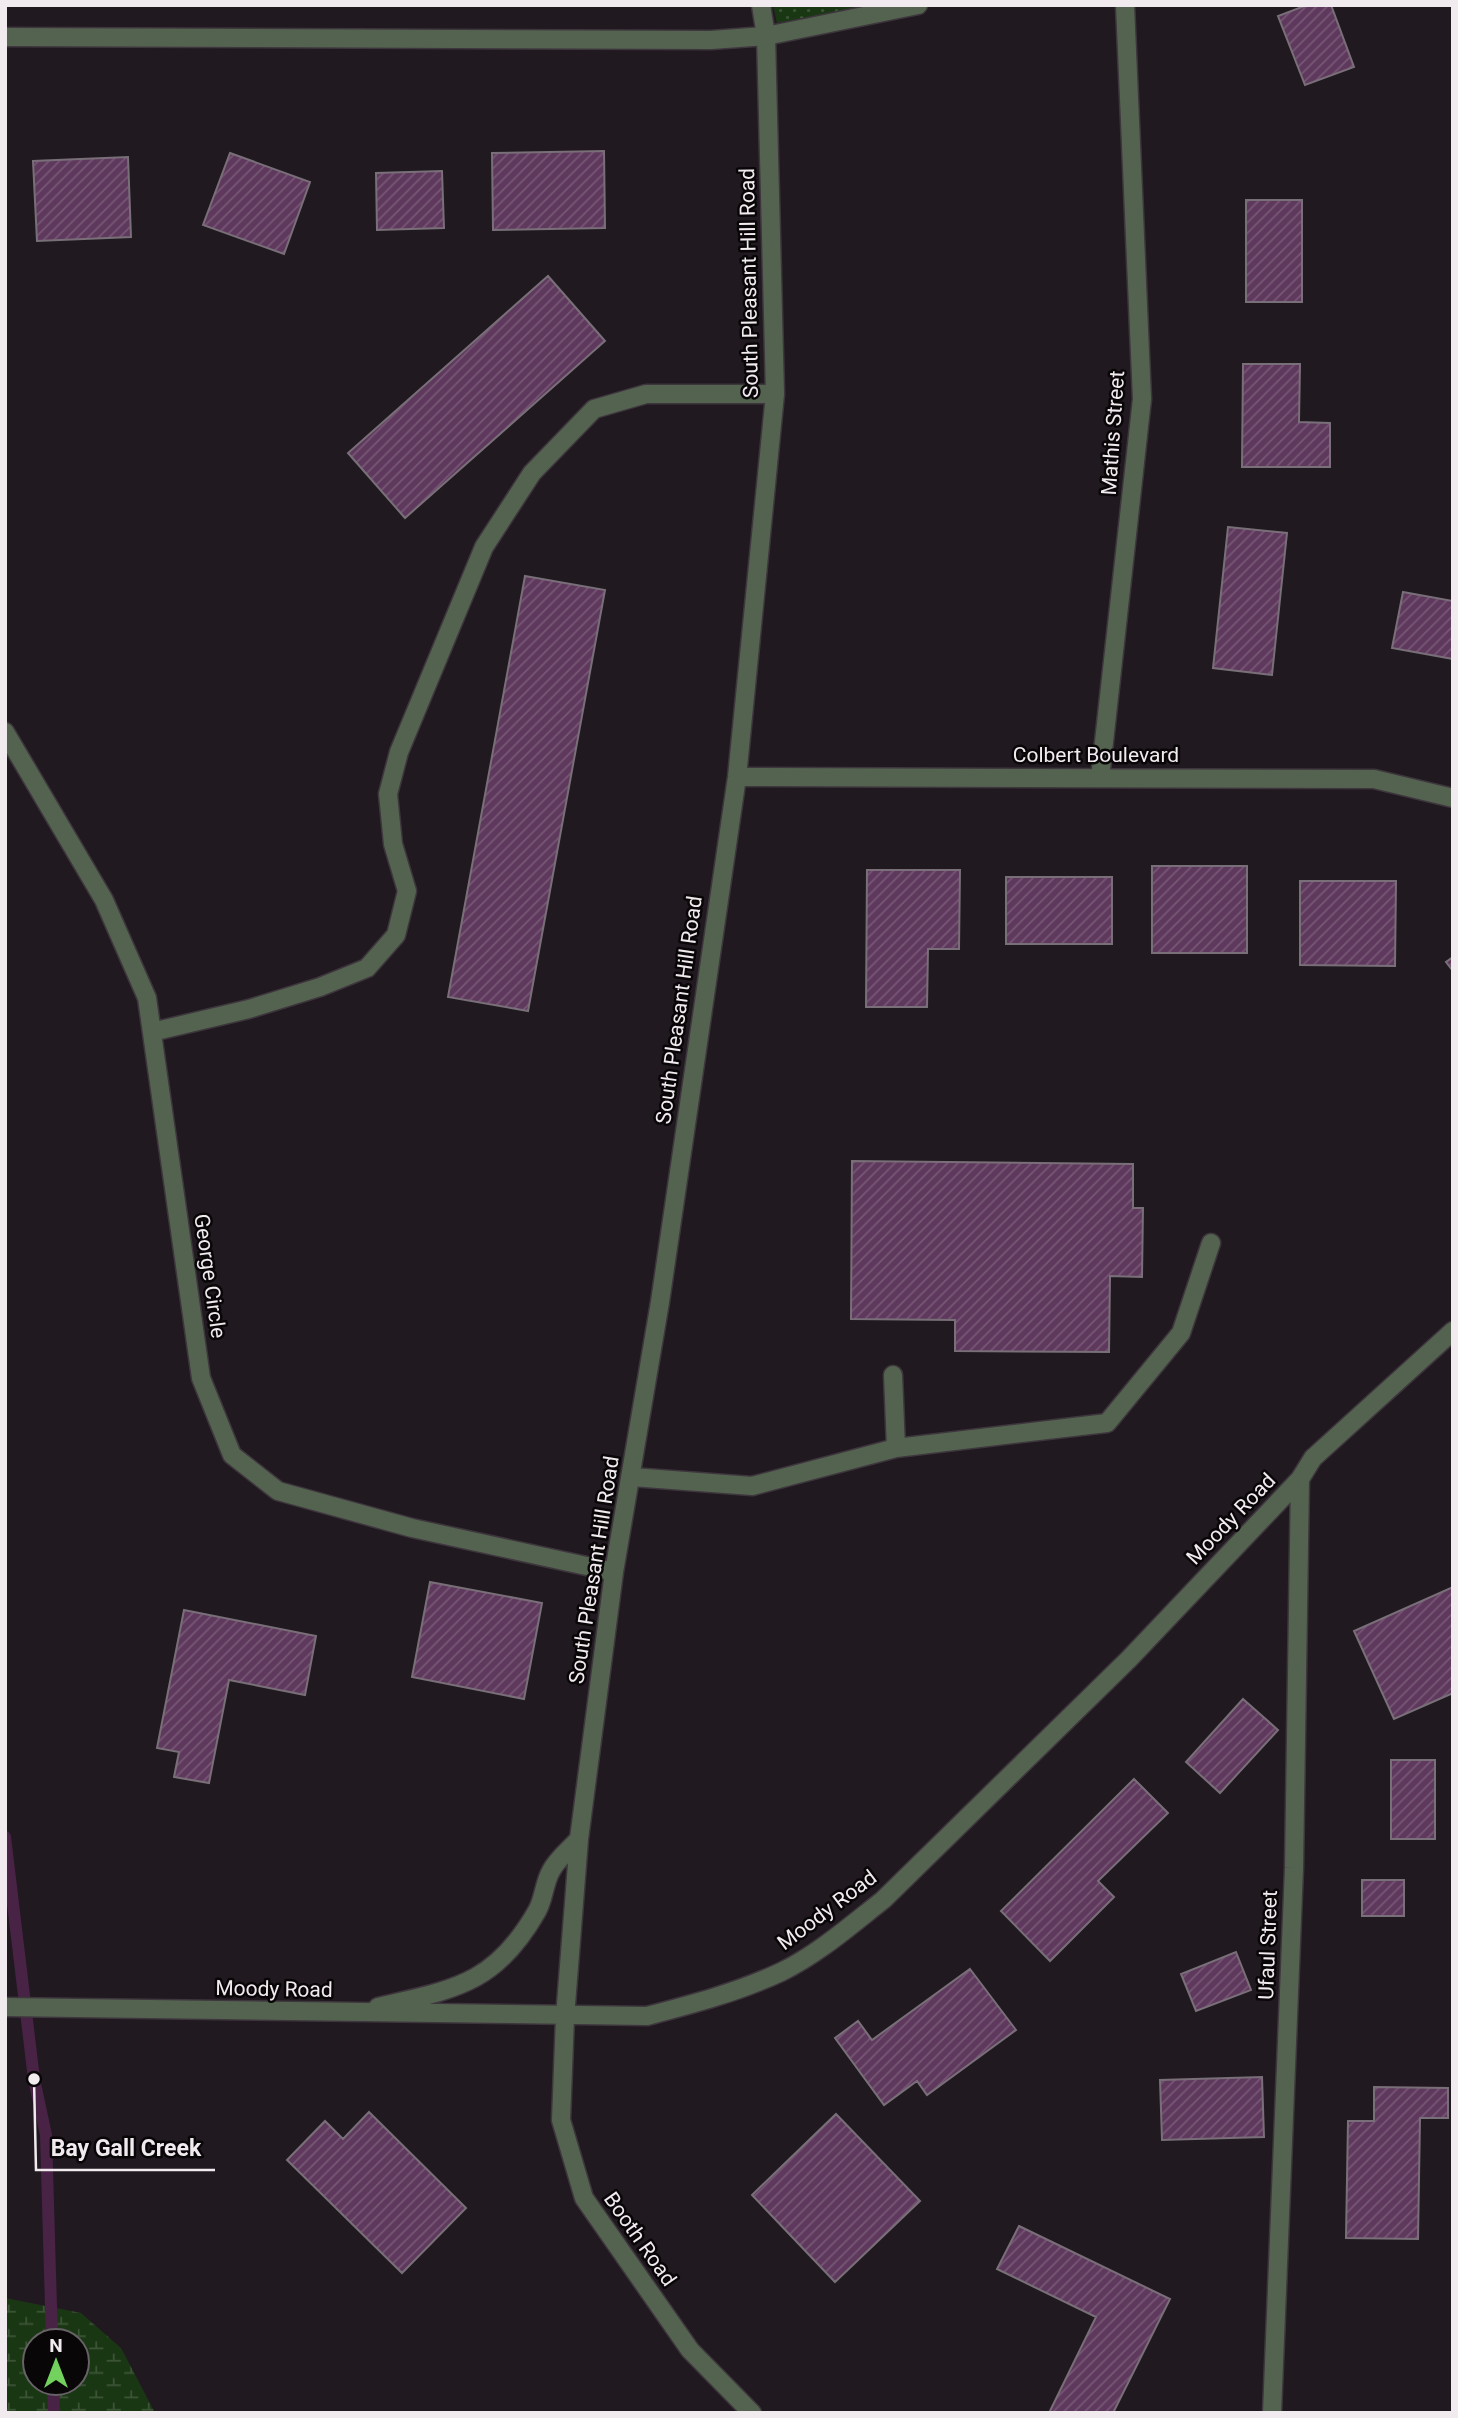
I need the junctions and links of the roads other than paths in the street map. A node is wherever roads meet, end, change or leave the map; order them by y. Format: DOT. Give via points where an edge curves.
graph roads {
  1 [pos="761,5"];
  2 [pos="918,5"];
  3 [pos="1125,5"];
  4 [pos="766,36"];
  5 [pos="5,37"];
  6 [pos="775,394"];
  7 [pos="5,732"];
  8 [pos="737,777"];
  9 [pos="1100,778"];
  10 [pos="1453,798"];
  11 [pos="152,1032"];
  12 [pos="1212,1243"];
  13 [pos="1453,1331"];
  14 [pos="893,1375"];
  15 [pos="896,1448"];
  16 [pos="632,1477"];
  17 [pos="1300,1479"];
  18 [pos="614,1572"];
  19 [pos="579,1839"];
  20 [pos="5,2007"];
  21 [pos="353,2013"];
  22 [pos="565,2017"];
  23 [pos="752,2413"];
  24 [pos="1272,2413"];
  1 -- 4 [label="street, South Pleasant Hill Road"];
  2 -- 4 [label="street"];
  3 -- 9 [label="street, Mathis Street" via="1142,399"];
  4 -- 5 [label="street" via="711,40"];
  4 -- 6 [label="street, South Pleasant Hill Road"];
  6 -- 8 [label="street, South Pleasant Hill Road"];
  6 -- 11 [label="street" via="646,394 594,410 532,473 484,547 399,752 388,794 393,844 407,891 396,935 367,968 249,1009"];
  7 -- 11 [label="street, George Circle" via="104,900 147,998"];
  8 -- 9 [label="street, Colbert Boulevard"];
  8 -- 16 [label="street, South Pleasant Hill Road"];
  9 -- 10 [label="street, Colbert Boulevard" via="1374,779"];
  11 -- 18 [label="street, George Circle" via="201,1378 232,1455 278,1491 412,1528"];
  12 -- 15 [label="street" via="1181,1333 1107,1423"];
  13 -- 17 [label="street, Moody Road" via="1313,1458"];
  14 -- 15 [label="street"];
  15 -- 16 [label="street" via="752,1486"];
  16 -- 18 [label="street, South Pleasant Hill Road"];
  17 -- 22 [label="street, Moody Road" via="1129,1659 883,1900 844,1932 783,1971 714,1999 647,2016"];
  17 -- 24 [label="street, Ufaul Street" via="1294,1868"];
  18 -- 19 [label="street, South Pleasant Hill Road"];
  19 -- 21 [label="street" via="550,1872 543,1901 528,1926 485,1974 458,1988"];
  19 -- 22 [label="street, South Pleasant Hill Road"];
  20 -- 21 [label="street, Moody Road"];
  21 -- 22 [label="street, Moody Road"];
  22 -- 23 [label="street, Booth Road" via="561,2120 584,2198 690,2350"];
}
